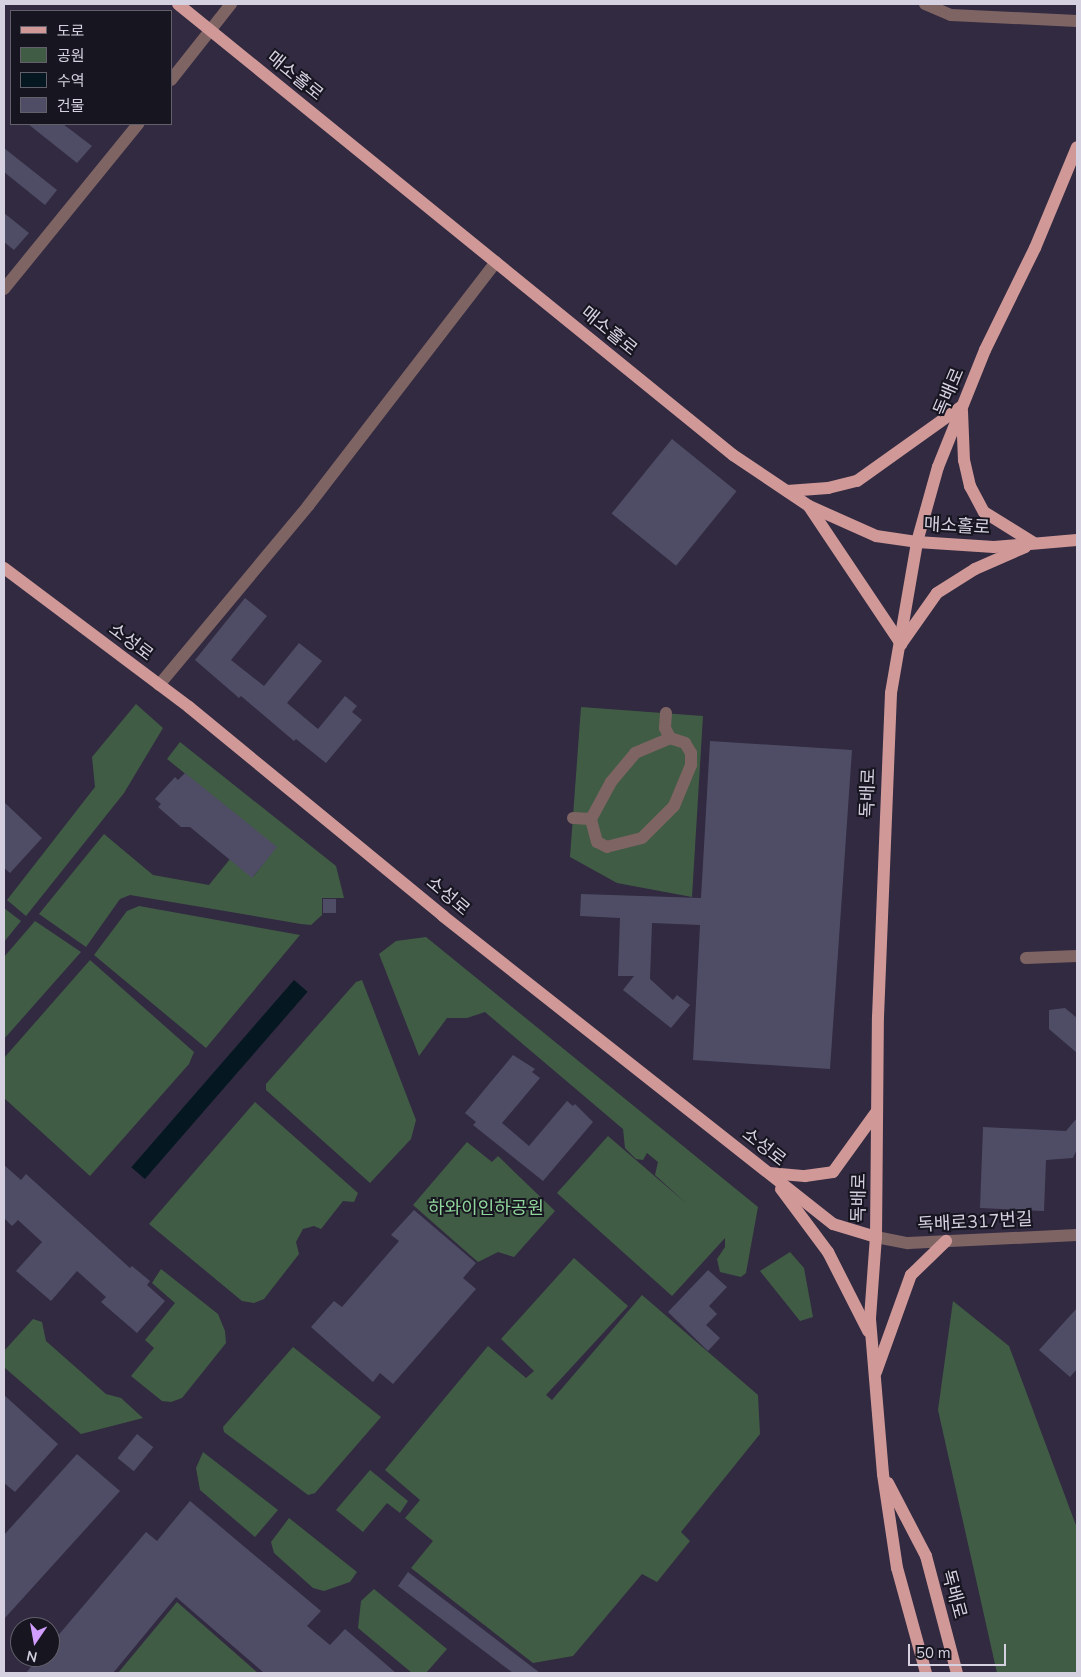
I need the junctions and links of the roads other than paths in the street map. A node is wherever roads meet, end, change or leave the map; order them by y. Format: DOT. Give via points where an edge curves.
graph roads {
  1 [pos="178,4"];
  2 [pos="231,4"];
  3 [pos="925,4"];
  4 [pos="1077,21"];
  5 [pos="210,29"];
  6 [pos="172,79"];
  7 [pos="137,125"];
  8 [pos="1077,147"];
  9 [pos="496,262"];
  10 [pos="4,290"];
  11 [pos="962,406"];
  12 [pos="787,491"];
  13 [pos="809,506"];
  14 [pos="1077,540"];
  15 [pos="917,542"];
  16 [pos="1034,544"];
  17 [pos="4,568"];
  18 [pos="901,644"];
  19 [pos="159,685"];
  20 [pos="666,713"];
  21 [pos="670,738"];
  22 [pos="573,818"];
  23 [pos="591,819"];
  24 [pos="1077,956"];
  25 [pos="1026,958"];
  26 [pos="877,1111"];
  27 [pos="769,1173"];
  28 [pos="1077,1235"];
  29 [pos="876,1237"];
  30 [pos="946,1241"];
  31 [pos="872,1338"];
  32 [pos="875,1377"];
  33 [pos="883,1474"];
  34 [pos="926,1673"];
  35 [pos="957,1673"];
  1 -- 5 [label="main road, 매소홀로"];
  2 -- 5 [label="street"];
  3 -- 4 [label="street" via="951,15"];
  5 -- 6 [label="street"];
  5 -- 9 [label="main road, 매소홀로"];
  7 -- 10 [label="street"];
  8 -- 11 [label="main road, 독배로" via="1036,248"];
  9 -- 12 [label="main road, 매소홀로" via="733,455"];
  9 -- 19 [label="street" via="308,506"];
  11 -- 12 [label="main road" via="857,481 828,488"];
  11 -- 15 [label="main road, 독배로" via="938,467"];
  11 -- 16 [label="main road" via="964,460 970,486 984,512"];
  12 -- 13 [label="main road, 매소홀로"];
  13 -- 15 [label="main road, 매소홀로" via="876,536"];
  13 -- 18 [label="main road"];
  14 -- 16 [label="main road, 매소홀로"];
  15 -- 16 [label="main road, 매소홀로" via="962,546"];
  15 -- 18 [label="main road, 독배로"];
  16 -- 18 [label="main road" via="975,570 937,593"];
  17 -- 19 [label="main road, 소성로"];
  18 -- 26 [label="main road, 독배로" via="891,694 886,776"];
  19 -- 27 [label="main road, 소성로"];
  20 -- 21 [label="street" via="665,728"];
  21 -- 23 [label="street" via="636,753 623,766"];
  21 -- 23 [label="street" via="685,743 692,764 674,806 656,826 642,838 607,848 597,842"];
  22 -- 23 [label="street"];
  24 -- 25 [label="street"];
  26 -- 27 [label="main road" via="833,1172 805,1176"];
  26 -- 29 [label="main road, 독배로"];
  27 -- 29 [label="main road, 소성로" via="833,1224"];
  27 -- 31 [label="main road" via="824,1246"];
  28 -- 30 [label="street, 독배로317번길"];
  29 -- 30 [label="street, 독배로317번길" via="908,1243"];
  29 -- 31 [label="main road, 독배로"];
  30 -- 32 [label="main road" via="911,1275"];
  31 -- 32 [label="main road, 독배로"];
  32 -- 33 [label="main road, 독배로"];
  33 -- 34 [label="main road, 독배로" via="897,1568"];
  33 -- 35 [label="main road, 독배로" via="926,1556"];
}
